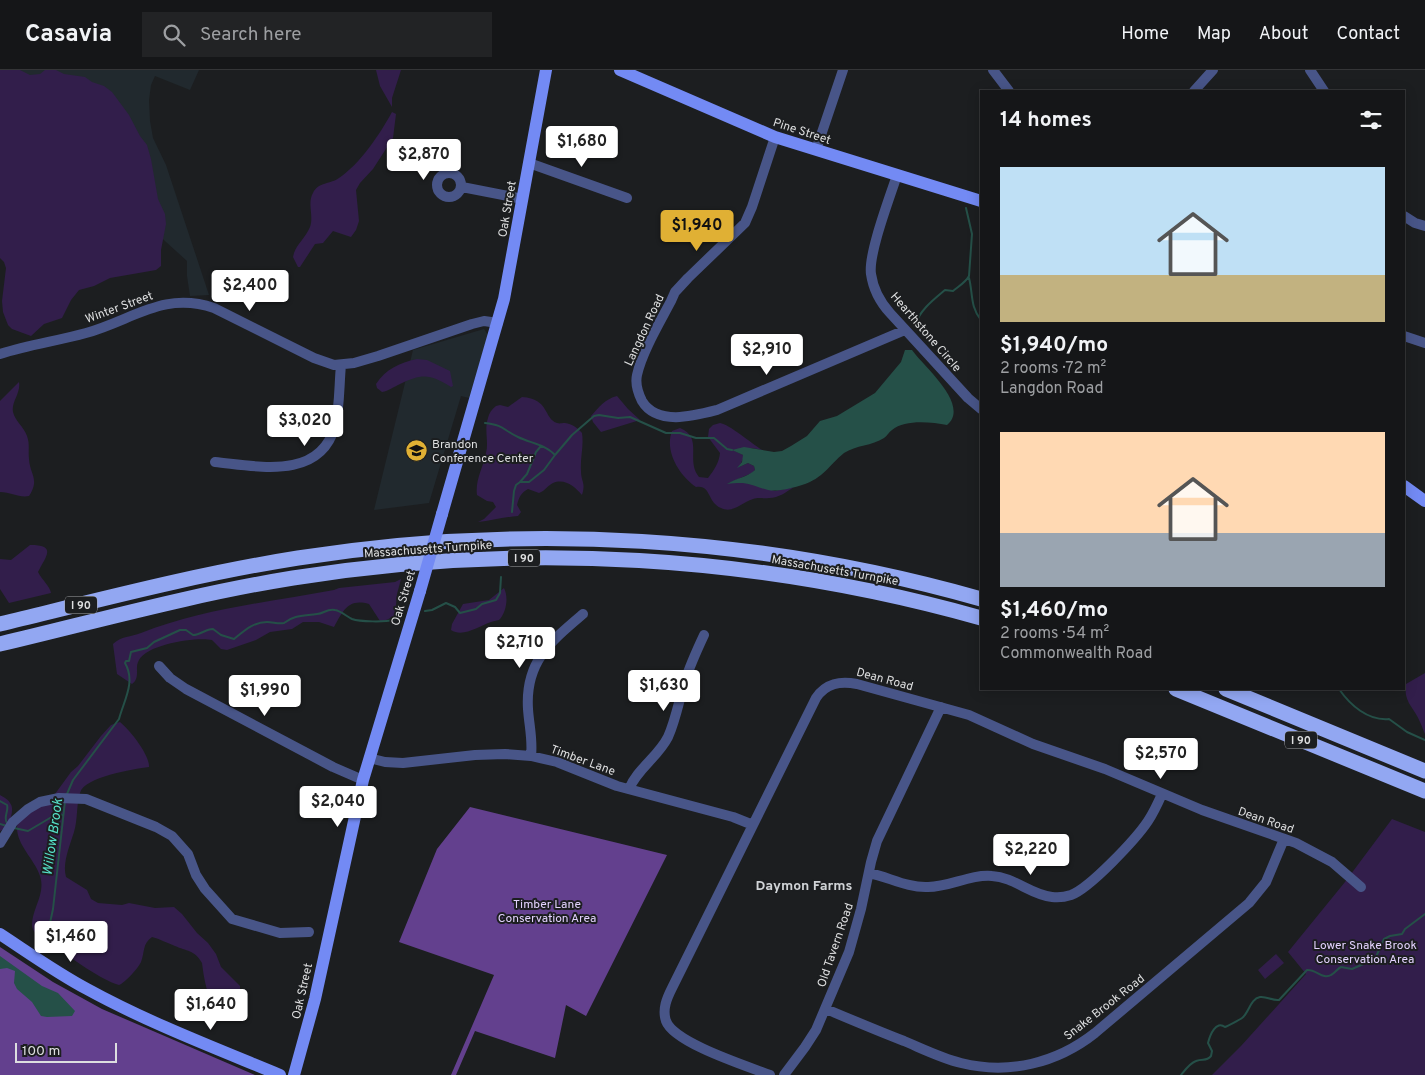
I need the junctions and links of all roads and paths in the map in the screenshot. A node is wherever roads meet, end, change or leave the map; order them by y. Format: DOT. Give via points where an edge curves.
graph roads {
  1 [pos="546,70"];
  2 [pos="620,70"];
  3 [pos="843,70"];
  4 [pos="993,70"];
  5 [pos="1213,70"];
  6 [pos="1310,70"];
  7 [pos="1008,90"];
  8 [pos="1195,90"];
  9 [pos="1323,90"];
  10 [pos="775,137"];
  11 [pos="816,150"];
  12 [pos="529,163"];
  13 [pos="897,175"];
  14 [pos="462,187"];
  15 [pos="628,198"];
  16 [pos="523,199"];
  17 [pos="980,201"];
  18 [pos="1405,217"];
  19 [pos="1425,226"];
  20 [pos="498,323"];
  21 [pos="905,330"];
  22 [pos="1405,336"];
  23 [pos="1425,343"];
  24 [pos="0,354"];
  25 [pos="341,365"];
  26 [pos="980,407"];
  27 [pos="215,462"];
  28 [pos="1405,487"];
  29 [pos="1425,501"];
  30 [pos="980,598"];
  31 [pos="584,614"];
  32 [pos="980,618"];
  33 [pos="0,624"];
  34 [pos="704,635"];
  35 [pos="0,644"];
  36 [pos="159,666"];
  37 [pos="1178,690"];
  38 [pos="1228,690"];
  39 [pos="941,707"];
  40 [pos="531,756"];
  41 [pos="369,758"];
  42 [pos="1425,771"];
  43 [pos="363,780"];
  44 [pos="629,789"];
  45 [pos="1425,791"];
  46 [pos="1162,794"];
  47 [pos="753,825"];
  48 [pos="1284,839"];
  49 [pos="0,843"];
  50 [pos="868,873"];
  51 [pos="1361,887"];
  52 [pos="309,932"];
  53 [pos="0,934"];
  54 [pos="826,1009"];
  55 [pos="280,1075"];
  56 [pos="294,1075"];
  57 [pos="770,1075"];
  58 [pos="784,1075"];
  1 -- 12 [label="main road, Oak Street"];
  2 -- 10 [label="main road, Pine Street"];
  3 -- 11 [label="street"];
  4 -- 7 [label="street"];
  5 -- 8 [label="street"];
  6 -- 9 [label="street"];
  10 -- 11 [label="main road, Pine Street"];
  10 -- 21 [label="street, Langdon Road" via="744,223 688,278 670,301 637,372 637,387 644,404 657,414 675,417 717,410"];
  11 -- 13 [label="main road, Pine Street"];
  12 -- 15 [label="street"];
  12 -- 16 [label="main road, Oak Street"];
  13 -- 17 [label="main road, Pine Street"];
  13 -- 21 [label="street, Hearthstone Circle" via="874,250 871,272 883,304"];
  14 -- 16 [label="street"];
  16 -- 20 [label="main road, Oak Street"];
  18 -- 19 [label="street"];
  20 -- 25 [label="street, Winter Street" via="484,321 472,324"];
  20 -- 41 [label="main road, Oak Street, bridge"];
  21 -- 26 [label="street, Hearthstone Circle"];
  22 -- 23 [label="street"];
  24 -- 25 [label="street, Winter Street" via="88,332 169,303 186,302 214,308 327,364"];
  25 -- 27 [label="street" via="334,428 318,453 302,463 281,467"];
  28 -- 29 [label="main road"];
  30 -- 33 [label="highway, Massachusetts Turnpike / I 90" via="871,571 754,551 653,541 526,538 408,544 299,558 162,585"];
  31 -- 40 [label="street" via="550,644 532,672 528,696"];
  32 -- 35 [label="highway, Massachusetts Turnpike / I 90" via="843,585 743,569 634,559 516,558 408,563 290,579"];
  34 -- 44 [label="street" via="689,668 668,736"];
  36 -- 43 [label="street" via="186,689"];
  37 -- 45 [label="highway, I 90"];
  38 -- 42 [label="highway, I 90"];
  39 -- 46 [label="street, Dean Road" via="979,719"];
  39 -- 47 [label="street, Dean Road" via="857,684 829,685 816,698"];
  39 -- 50 [label="street, Old Tavern Road" via="881,831"];
  40 -- 41 [label="street, Timber Lane" via="475,755 403,763"];
  40 -- 44 [label="street, Timber Lane" via="557,762"];
  41 -- 43 [label="main road, Oak Street"];
  43 -- 56 [label="main road, Oak Street" via="315,999"];
  44 -- 47 [label="street, Timber Lane"];
  46 -- 48 [label="street, Dean Road"];
  46 -- 50 [label="street" via="1136,836 1097,876 1070,896 1044,896 999,876 976,876 930,887"];
  47 -- 57 [label="street, Dean Road" via="672,988 664,1011 668,1026 683,1039"];
  48 -- 51 [label="street, Dean Road" via="1332,862"];
  48 -- 54 [label="street, Snake Brook Road" via="1266,882 1248,903 1095,1033 1054,1058 1014,1067 972,1066 933,1054"];
  49 -- 52 [label="street" via="13,822 40,802 68,797 86,799 172,836 188,854 205,889 232,919 280,933"];
  50 -- 54 [label="street, Old Tavern Road" via="852,942"];
  53 -- 55 [label="main road" via="110,1001"];
  54 -- 58 [label="street, Old Tavern Road" via="811,1039"];
}
